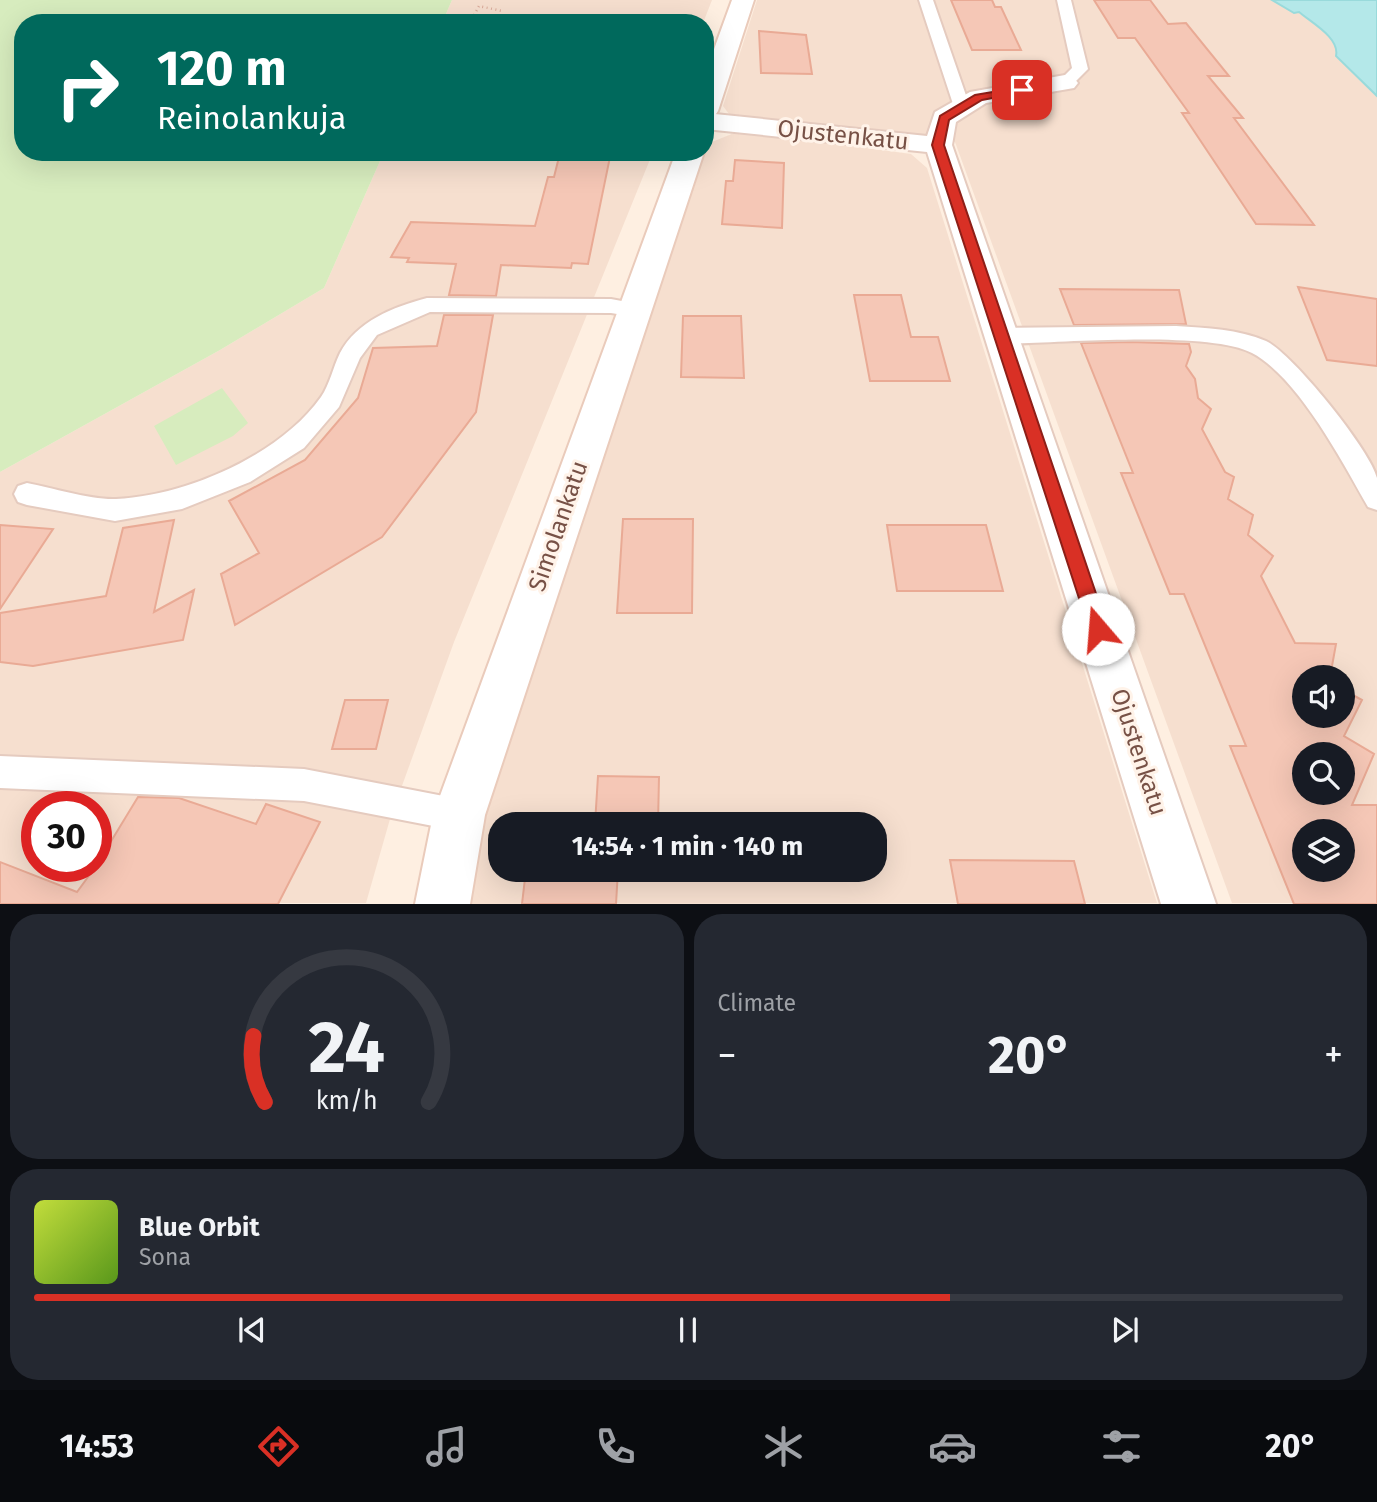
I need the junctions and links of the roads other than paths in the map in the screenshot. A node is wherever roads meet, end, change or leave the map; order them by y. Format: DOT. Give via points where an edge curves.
graph roads {
  1 [pos="743,0"];
  2 [pos="926,0"];
  3 [pos="1064,0"];
  4 [pos="714,69"];
  5 [pos="1065,83"];
  6 [pos="962,107"];
  7 [pos="714,122"];
  8 [pos="938,145"];
  9 [pos="687,161"];
  10 [pos="636,310"];
  11 [pos="1001,337"];
  12 [pos="27,494"];
  13 [pos="1377,499"];
  14 [pos="0,772"];
  15 [pos="459,815"];
  16 [pos="442,904"];
  17 [pos="1189,904"];
  1 -- 4 [label="street"];
  2 -- 6 [label="lane"];
  3 -- 5 [label="lane" via="1080,69"];
  5 -- 6 [label="street" via="979,97"];
  6 -- 8 [label="street" via="944,118"];
  7 -- 8 [label="street, Ojustenkatu"];
  8 -- 11 [label="street, Ojustenkatu"];
  9 -- 10 [label="street, Simolankatu"];
  10 -- 12 [label="lane" via="427,305 369,330 349,355 331,401 295,441 241,474 182,498 115,510"];
  10 -- 15 [label="street, Simolankatu"];
  11 -- 13 [label="lane" via="1218,335 1258,346 1341,437"];
  11 -- 17 [label="street, Ojustenkatu"];
  14 -- 15 [label="lane" via="304,785"];
  15 -- 16 [label="street, Simolankatu"];
}
